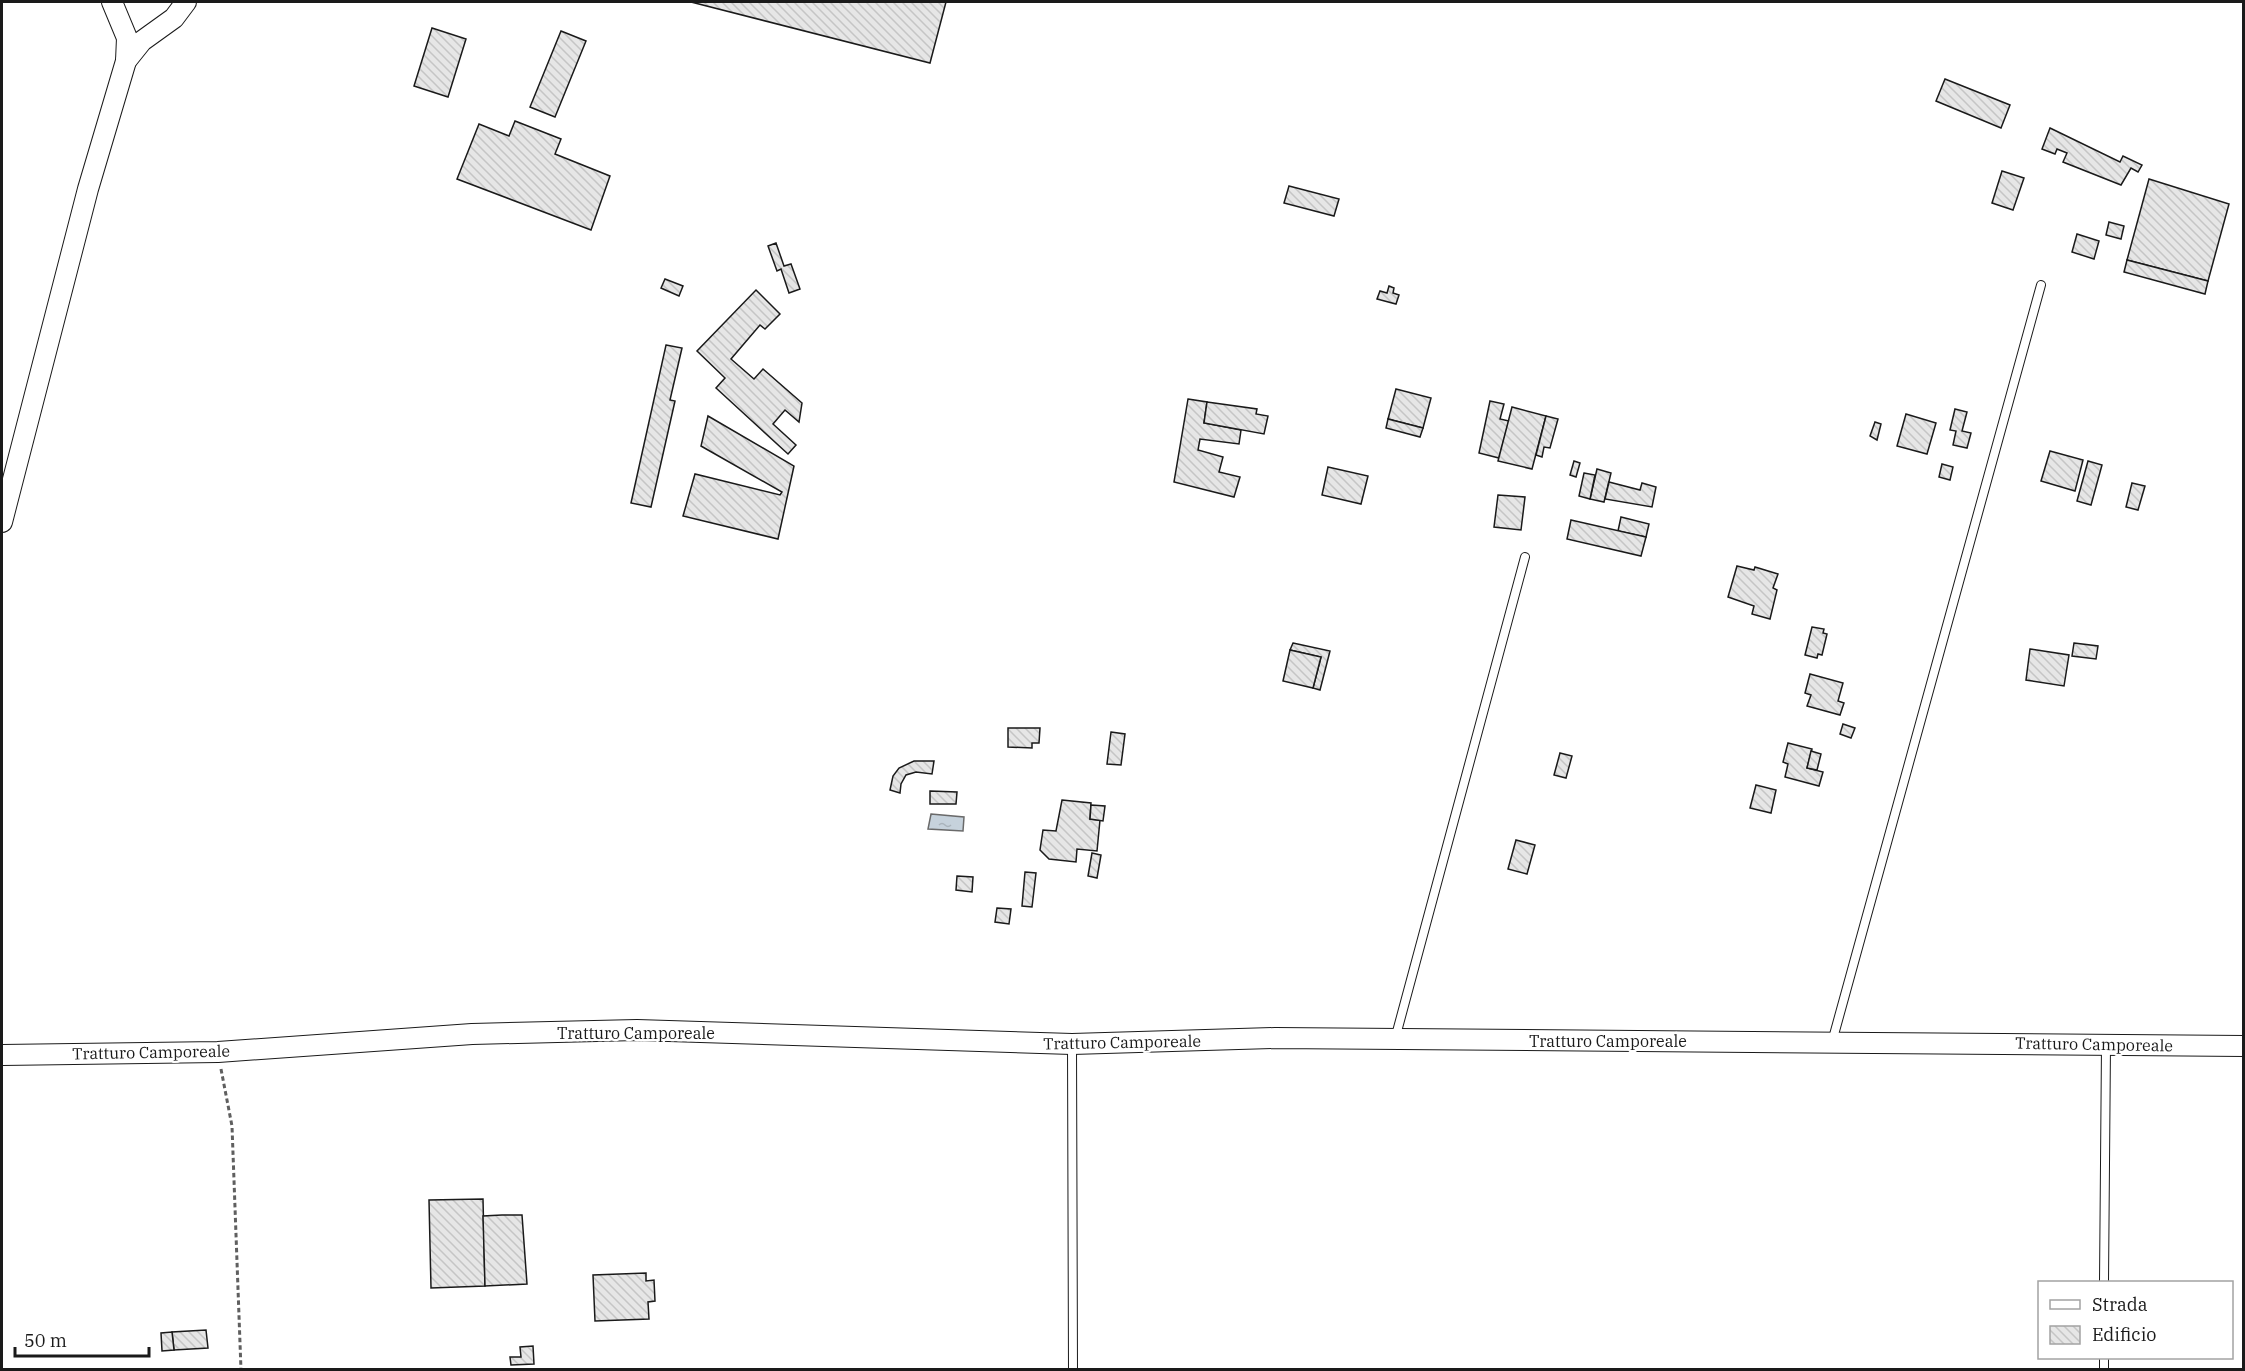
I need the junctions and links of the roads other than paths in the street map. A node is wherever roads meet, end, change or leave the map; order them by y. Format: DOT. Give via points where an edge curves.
graph roads {
  1 [pos="186,2"];
  2 [pos="113,4"];
  3 [pos="162,25"];
  4 [pos="126,61"];
  5 [pos="2041,285"];
  6 [pos="2,522"];
  7 [pos="1524,557"];
  8 [pos="1395,1039"];
  9 [pos="1832,1042"];
  10 [pos="1072,1044"];
  11 [pos="2106,1044"];
  12 [pos="2244,1046"];
  13 [pos="2,1054"];
  14 [pos="2104,1281"];
  15 [pos="1073,1370"];
  1 -- 3 [label="street" via="174,18"];
  2 -- 3 [label="street" via="123,18 135,24"];
  2 -- 4 [label="street" via="127,38"];
  3 -- 4 [label="street"];
  4 -- 6 [label="street" via="88,189"];
  5 -- 9 [label="lane"];
  7 -- 8 [label="lane"];
  8 -- 9 [label="street, Tratturo Camporeale"];
  8 -- 10 [label="street, Tratturo Camporeale"];
  9 -- 11 [label="street, Tratturo Camporeale"];
  10 -- 13 [label="street, Tratturo Camporeale" via="638,1030 472,1034 218,1052"];
  10 -- 15 [label="lane"];
  11 -- 12 [label="street, Tratturo Camporeale"];
  11 -- 14 [label="lane"];
}
